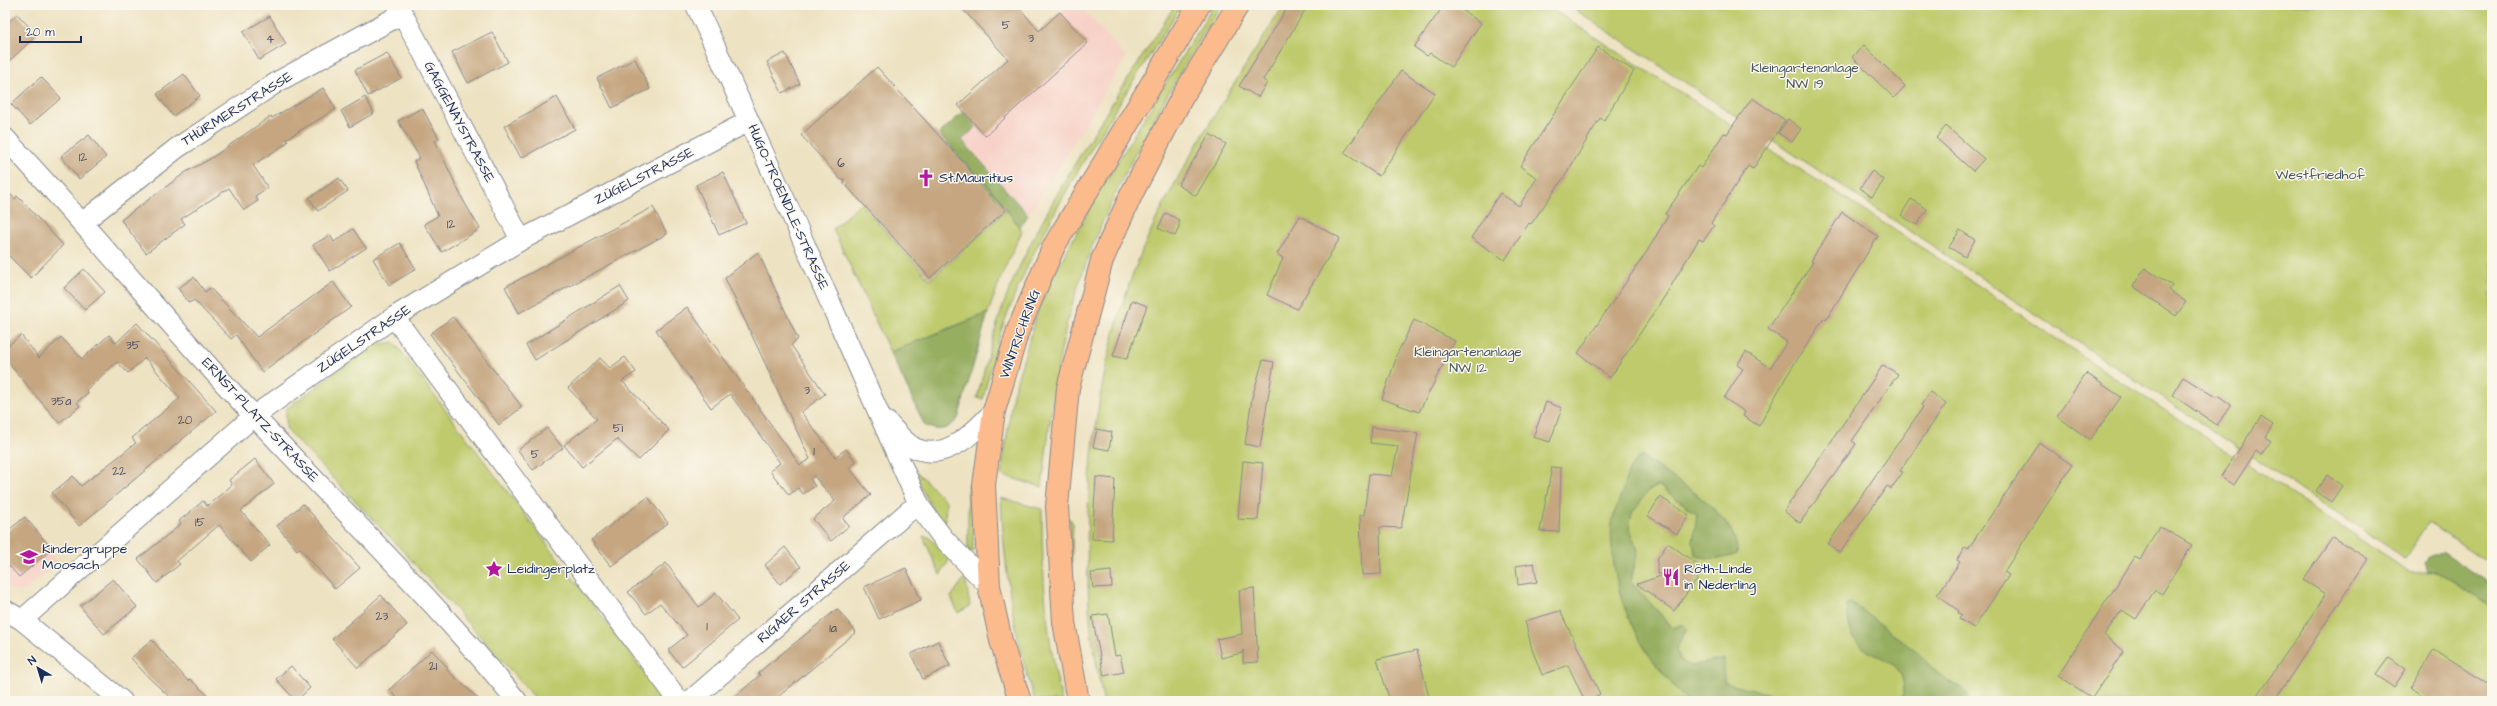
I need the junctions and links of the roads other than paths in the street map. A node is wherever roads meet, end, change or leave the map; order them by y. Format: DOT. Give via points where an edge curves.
graph roads {
  1 [pos="696,5"];
  2 [pos="1199,5"];
  3 [pos="1238,5"];
  4 [pos="400,10"];
  5 [pos="749,121"];
  6 [pos="5,138"];
  7 [pos="83,222"];
  8 [pos="521,240"];
  9 [pos="394,317"];
  10 [pos="877,411"];
  11 [pos="994,411"];
  12 [pos="254,416"];
  13 [pos="920,506"];
  14 [pos="989,586"];
  15 [pos="14,615"];
  16 [pos="122,701"];
  17 [pos="517,701"];
  18 [pos="679,701"];
  19 [pos="690,701"];
  20 [pos="1020,701"];
  21 [pos="1078,701"];
  1 -- 5 [label="street, HUGO-TROENDLE-STRASSE"];
  2 -- 11 [label="main road, WINTRICHRING" via="1054,246 1018,330"];
  3 -- 21 [label="main road" via="1180,99 1131,195 1102,260 1068,388 1057,506 1064,622"];
  4 -- 7 [label="street, THÜRMERSTRASSE" via="273,85 177,148"];
  4 -- 8 [label="street, GAGGENAYSTRASSE"];
  5 -- 8 [label="street, ZÜGELSTRASSE"];
  5 -- 10 [label="street, HUGO-TROENDLE-STRASSE"];
  6 -- 7 [label="street, ERNST-PLATZ-STRASSE"];
  7 -- 12 [label="street, ERNST-PLATZ-STRASSE"];
  8 -- 9 [label="street, ZÜGELSTRASSE"];
  9 -- 12 [label="street, ZÜGELSTRASSE"];
  9 -- 18 [label="street"];
  10 -- 11 [label="street, HUGO-TROENDLE-STRASSE" via="906,441 919,450 933,452 968,437"];
  10 -- 13 [label="street, HUGO-TROENDLE-STRASSE"];
  11 -- 14 [label="main road, WINTRICHRING" via="984,484"];
  12 -- 15 [label="street, ZÜGELSTRASSE"];
  12 -- 17 [label="street, ERNST-PLATZ-STRASSE" via="468,641"];
  13 -- 14 [label="street, HUGO-TROENDLE-STRASSE" via="943,538"];
  13 -- 19 [label="street, RIGAER STRASSE" via="909,512"];
  14 -- 20 [label="main road, WINTRICHRING" via="1001,641"];
  15 -- 16 [label="street"];
}
